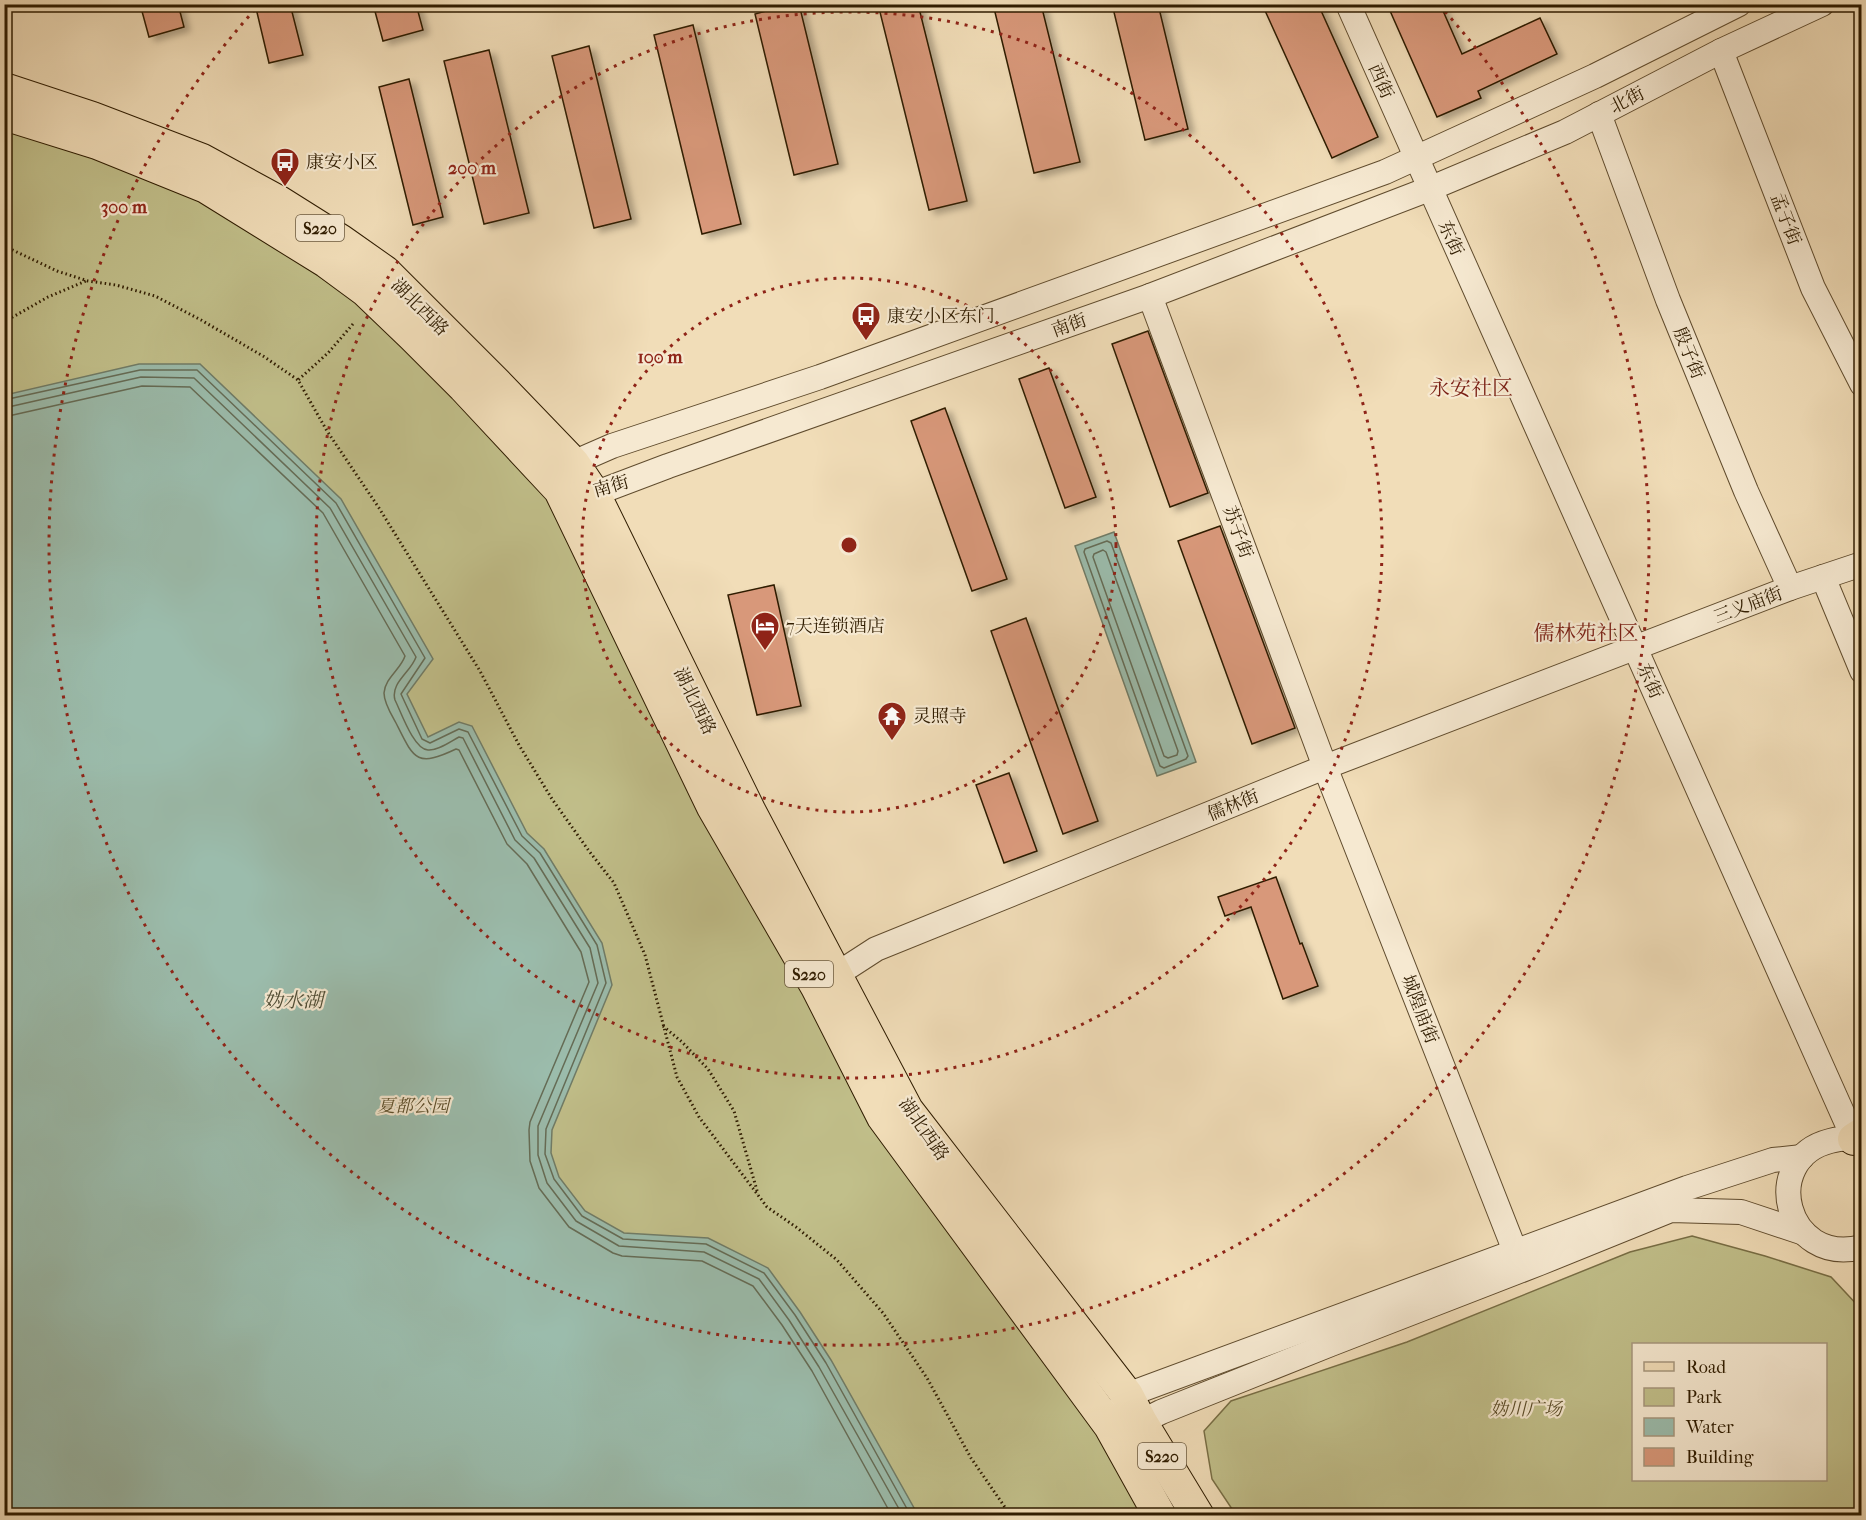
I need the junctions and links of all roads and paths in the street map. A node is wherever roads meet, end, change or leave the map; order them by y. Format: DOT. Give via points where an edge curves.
graph roads {
  1 [pos="1347,4"];
  2 [pos="1739,4"];
  3 [pos="1822,4"];
  4 [pos="1721,51"];
  5 [pos="4,89"];
  6 [pos="4,114"];
  7 [pos="1599,114"];
  8 [pos="1415,158"];
  9 [pos="1429,189"];
  10 [pos="4,246"];
  11 [pos="88,281"];
  12 [pos="1150,296"];
  13 [pos="4,322"];
  14 [pos="353,324"];
  15 [pos="298,380"];
  16 [pos="1862,384"];
  17 [pos="567,476"];
  18 [pos="594,494"];
  19 [pos="1862,564"];
  20 [pos="1823,577"];
  21 [pos="1790,588"];
  22 [pos="1635,648"];
  23 [pos="1862,671"];
  24 [pos="1325,767"];
  25 [pos="827,981"];
  26 [pos="663,1026"];
  27 [pos="1859,1138"];
  28 [pos="1802,1157"];
  29 [pos="758,1196"];
  30 [pos="1804,1233"];
  31 [pos="1862,1247"];
  32 [pos="1515,1251"];
  33 [pos="1134,1409"];
  34 [pos="1110,1426"];
  35 [pos="1011,1515"];
  36 [pos="1160,1515"];
  37 [pos="1198,1515"];
  1 -- 8 [label="street, 西街"];
  2 -- 8 [label="street, 北街" via="1595,76"];
  3 -- 4 [label="street, 北街"];
  4 -- 7 [label="street, 北街"];
  4 -- 16 [label="street, 孟子街" via="1813,288"];
  5 -- 17 [label="main road, 湖北西路 / S220" via="202,160 340,241 385,272"];
  6 -- 17 [label="main road, 湖北西路 / S220" via="97,143 206,187 327,262 365,290 464,387"];
  7 -- 9 [label="street, 北街"];
  7 -- 21 [label="street, 殷子街" via="1668,300"];
  8 -- 9 [label="street, 东街"];
  8 -- 17 [label="street, 南街" via="1100,276 612,446"];
  9 -- 12 [label="street, 南街"];
  9 -- 22 [label="street, 东街"];
  10 -- 11 [label="path"];
  11 -- 13 [label="path" via="48,297"];
  11 -- 15 [label="path" via="155,296"];
  12 -- 18 [label="street, 南街"];
  12 -- 24 [label="street, 苏子街"];
  14 -- 15 [label="path"];
  15 -- 26 [label="path" via="480,671 552,799 614,883 645,955"];
  17 -- 18 [label="main road, 湖北西路 / S220"];
  17 -- 25 [label="main road, 湖北西路 / S220" via="713,807"];
  18 -- 25 [label="main road, 湖北西路 / S220" via="750,812"];
  19 -- 20 [label="street, 三义庙街"];
  20 -- 21 [label="street, 三义庙街"];
  20 -- 23 [label="street"];
  21 -- 22 [label="street, 三义庙街"];
  22 -- 24 [label="street, 儒林街"];
  22 -- 27 [label="street, 东街"];
  24 -- 25 [label="street, 儒林街" via="876,950"];
  24 -- 32 [label="street, 城隍庙街"];
  25 -- 33 [label="main road, 湖北西路 / S220" via="907,1110"];
  25 -- 34 [label="main road, 湖北西路 / S220" via="884,1117"];
  26 -- 29 [label="path" via="677,1077 699,1117"];
  26 -- 29 [label="path" via="708,1069 734,1111"];
  27 -- 28 [label="street" via="1819,1144"];
  28 -- 30 [label="street" via="1791,1176 1788,1197 1793,1219"];
  28 -- 32 [label="street" via="1773,1160"];
  29 -- 35 [label="path" via="837,1260 883,1313 927,1378 971,1458"];
  30 -- 31 [label="street" via="1825,1247"];
  30 -- 33 [label="street" via="1741,1212 1671,1210 1161,1412"];
  32 -- 33 [label="street"];
  33 -- 34 [label="street"];
  33 -- 37 [label="main road, 湖北西路 / S220"];
  34 -- 36 [label="main road, 湖北西路 / S220"];
}
